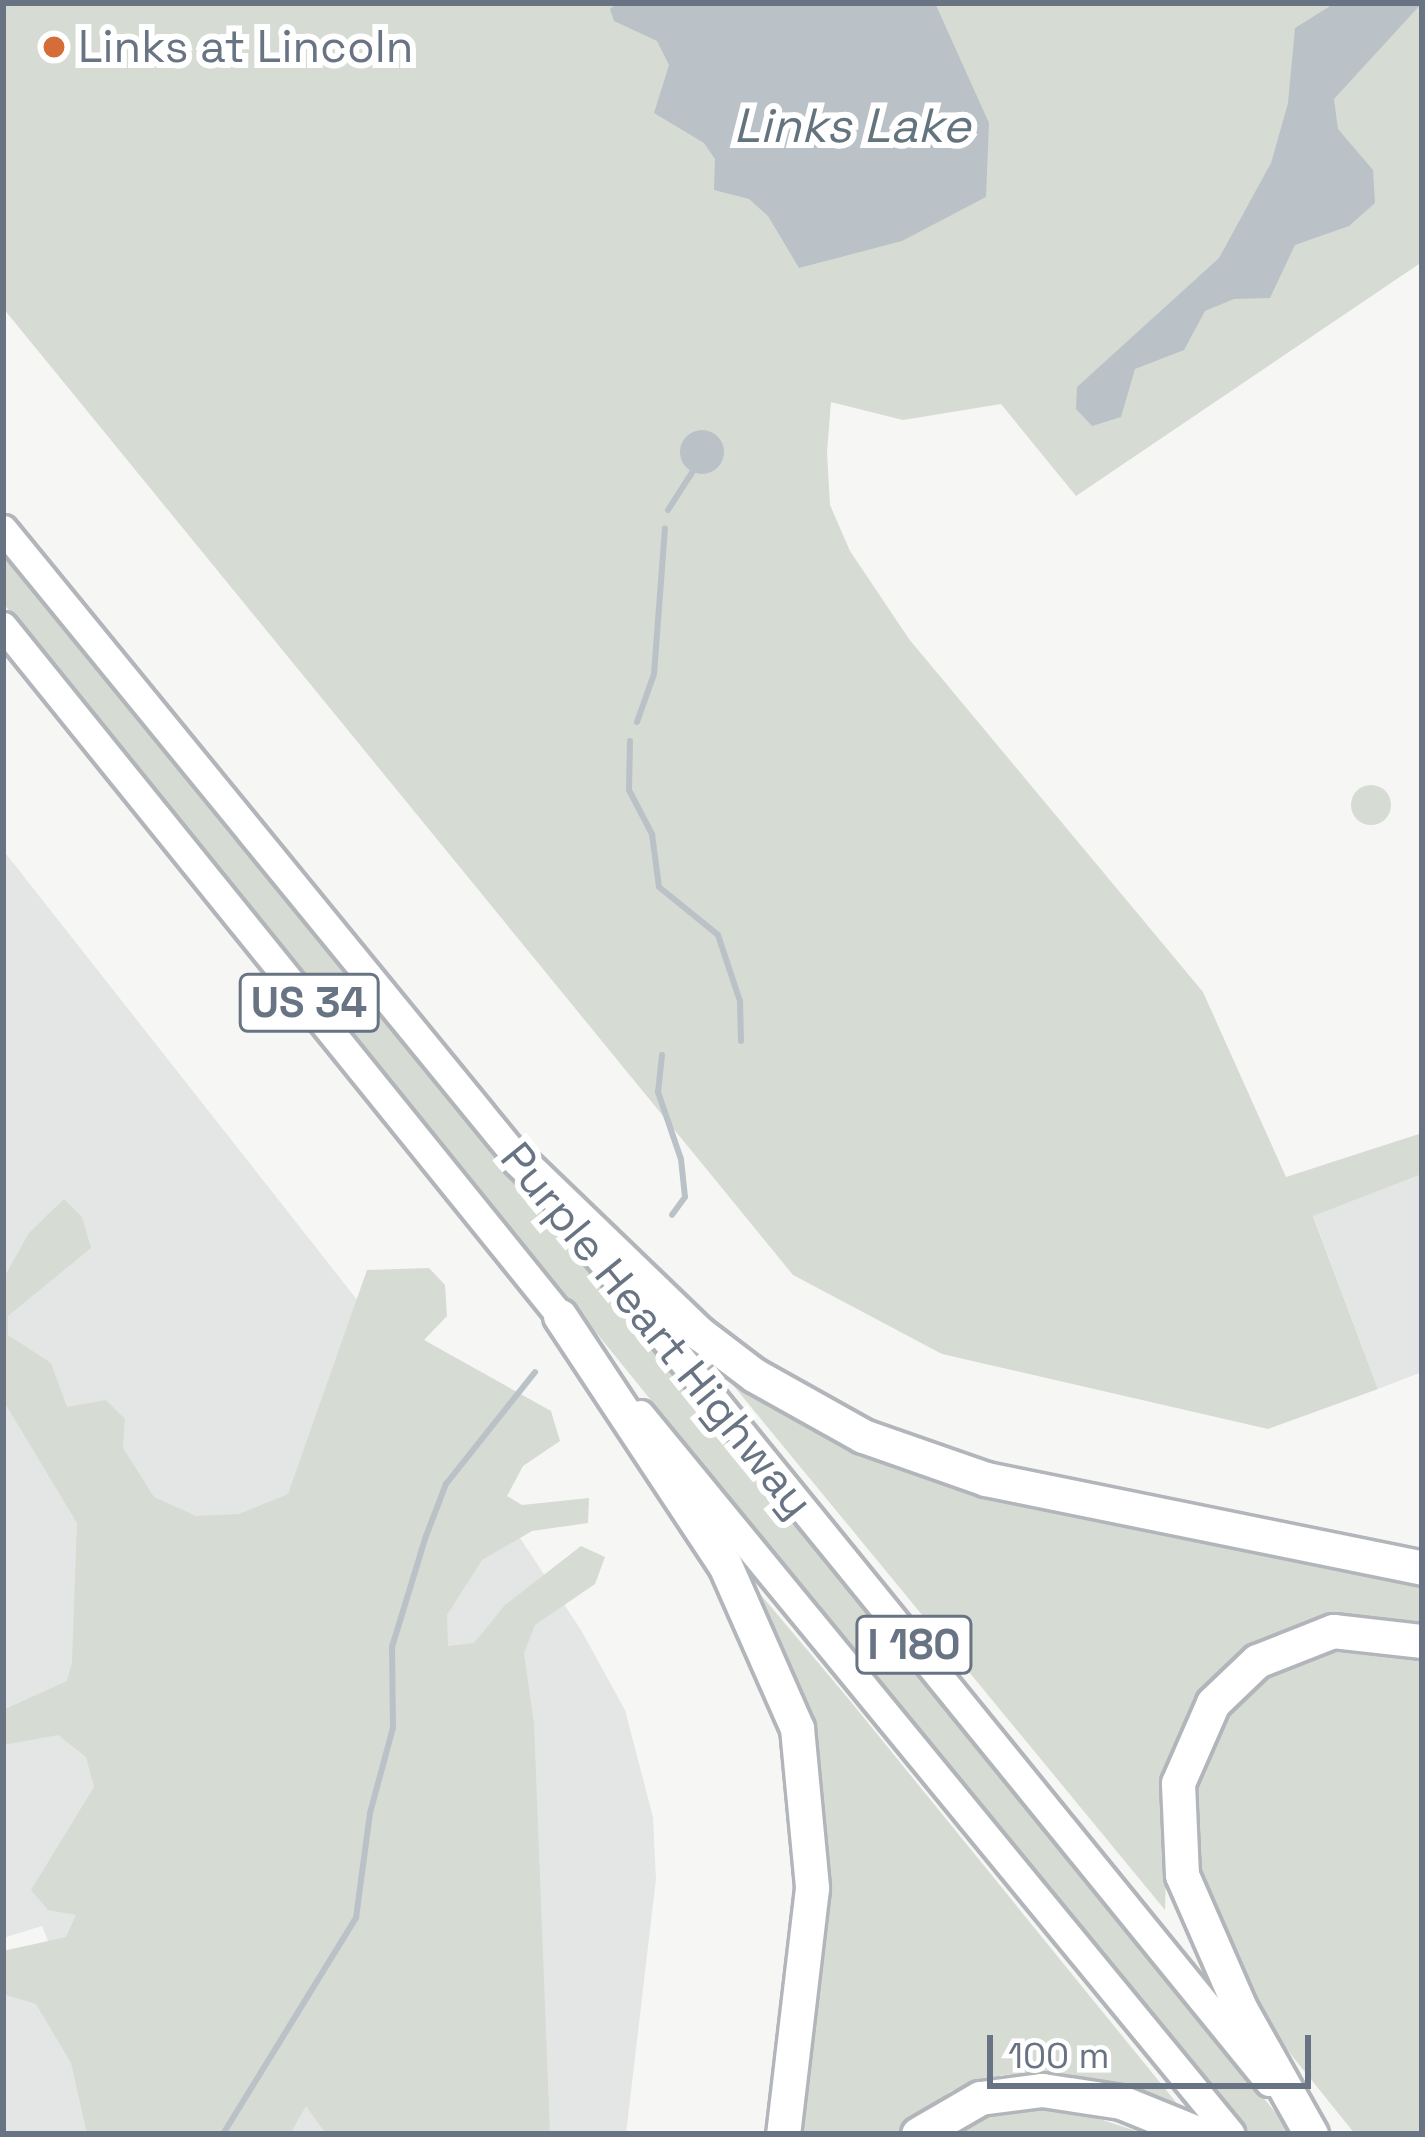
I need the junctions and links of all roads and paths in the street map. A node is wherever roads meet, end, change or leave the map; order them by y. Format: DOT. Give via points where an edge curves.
graph roads {
  1 [pos="3,529"];
  2 [pos="3,626"];
  3 [pos="518,1158"];
  4 [pos="560,1316"];
  5 [pos="1422,1568"];
  6 [pos="1422,1641"];
  7 [pos="1311,2133"];
  8 [pos="784,2134"];
  9 [pos="918,2134"];
  10 [pos="1200,2134"];
  11 [pos="1232,2134"];
  1 -- 3 [label="main road, Purple Heart Highway / US 34"];
  2 -- 4 [label="main road, Purple Heart Highway / US 34"];
  3 -- 5 [label="highway" via="700,1334 863,1436 986,1479"];
  3 -- 7 [label="main road, Purple Heart Highway / I 180"];
  4 -- 8 [label="highway" via="725,1565 796,1728 812,1888"];
  4 -- 11 [label="main road, Purple Heart Highway / I 180"];
  6 -- 7 [label="highway" via="1333,1631 1268,1654 1213,1703 1178,1783 1182,1874 1241,2010"];
  9 -- 10 [label="highway" via="980,2098 1042,2090 1121,2102"];
}
